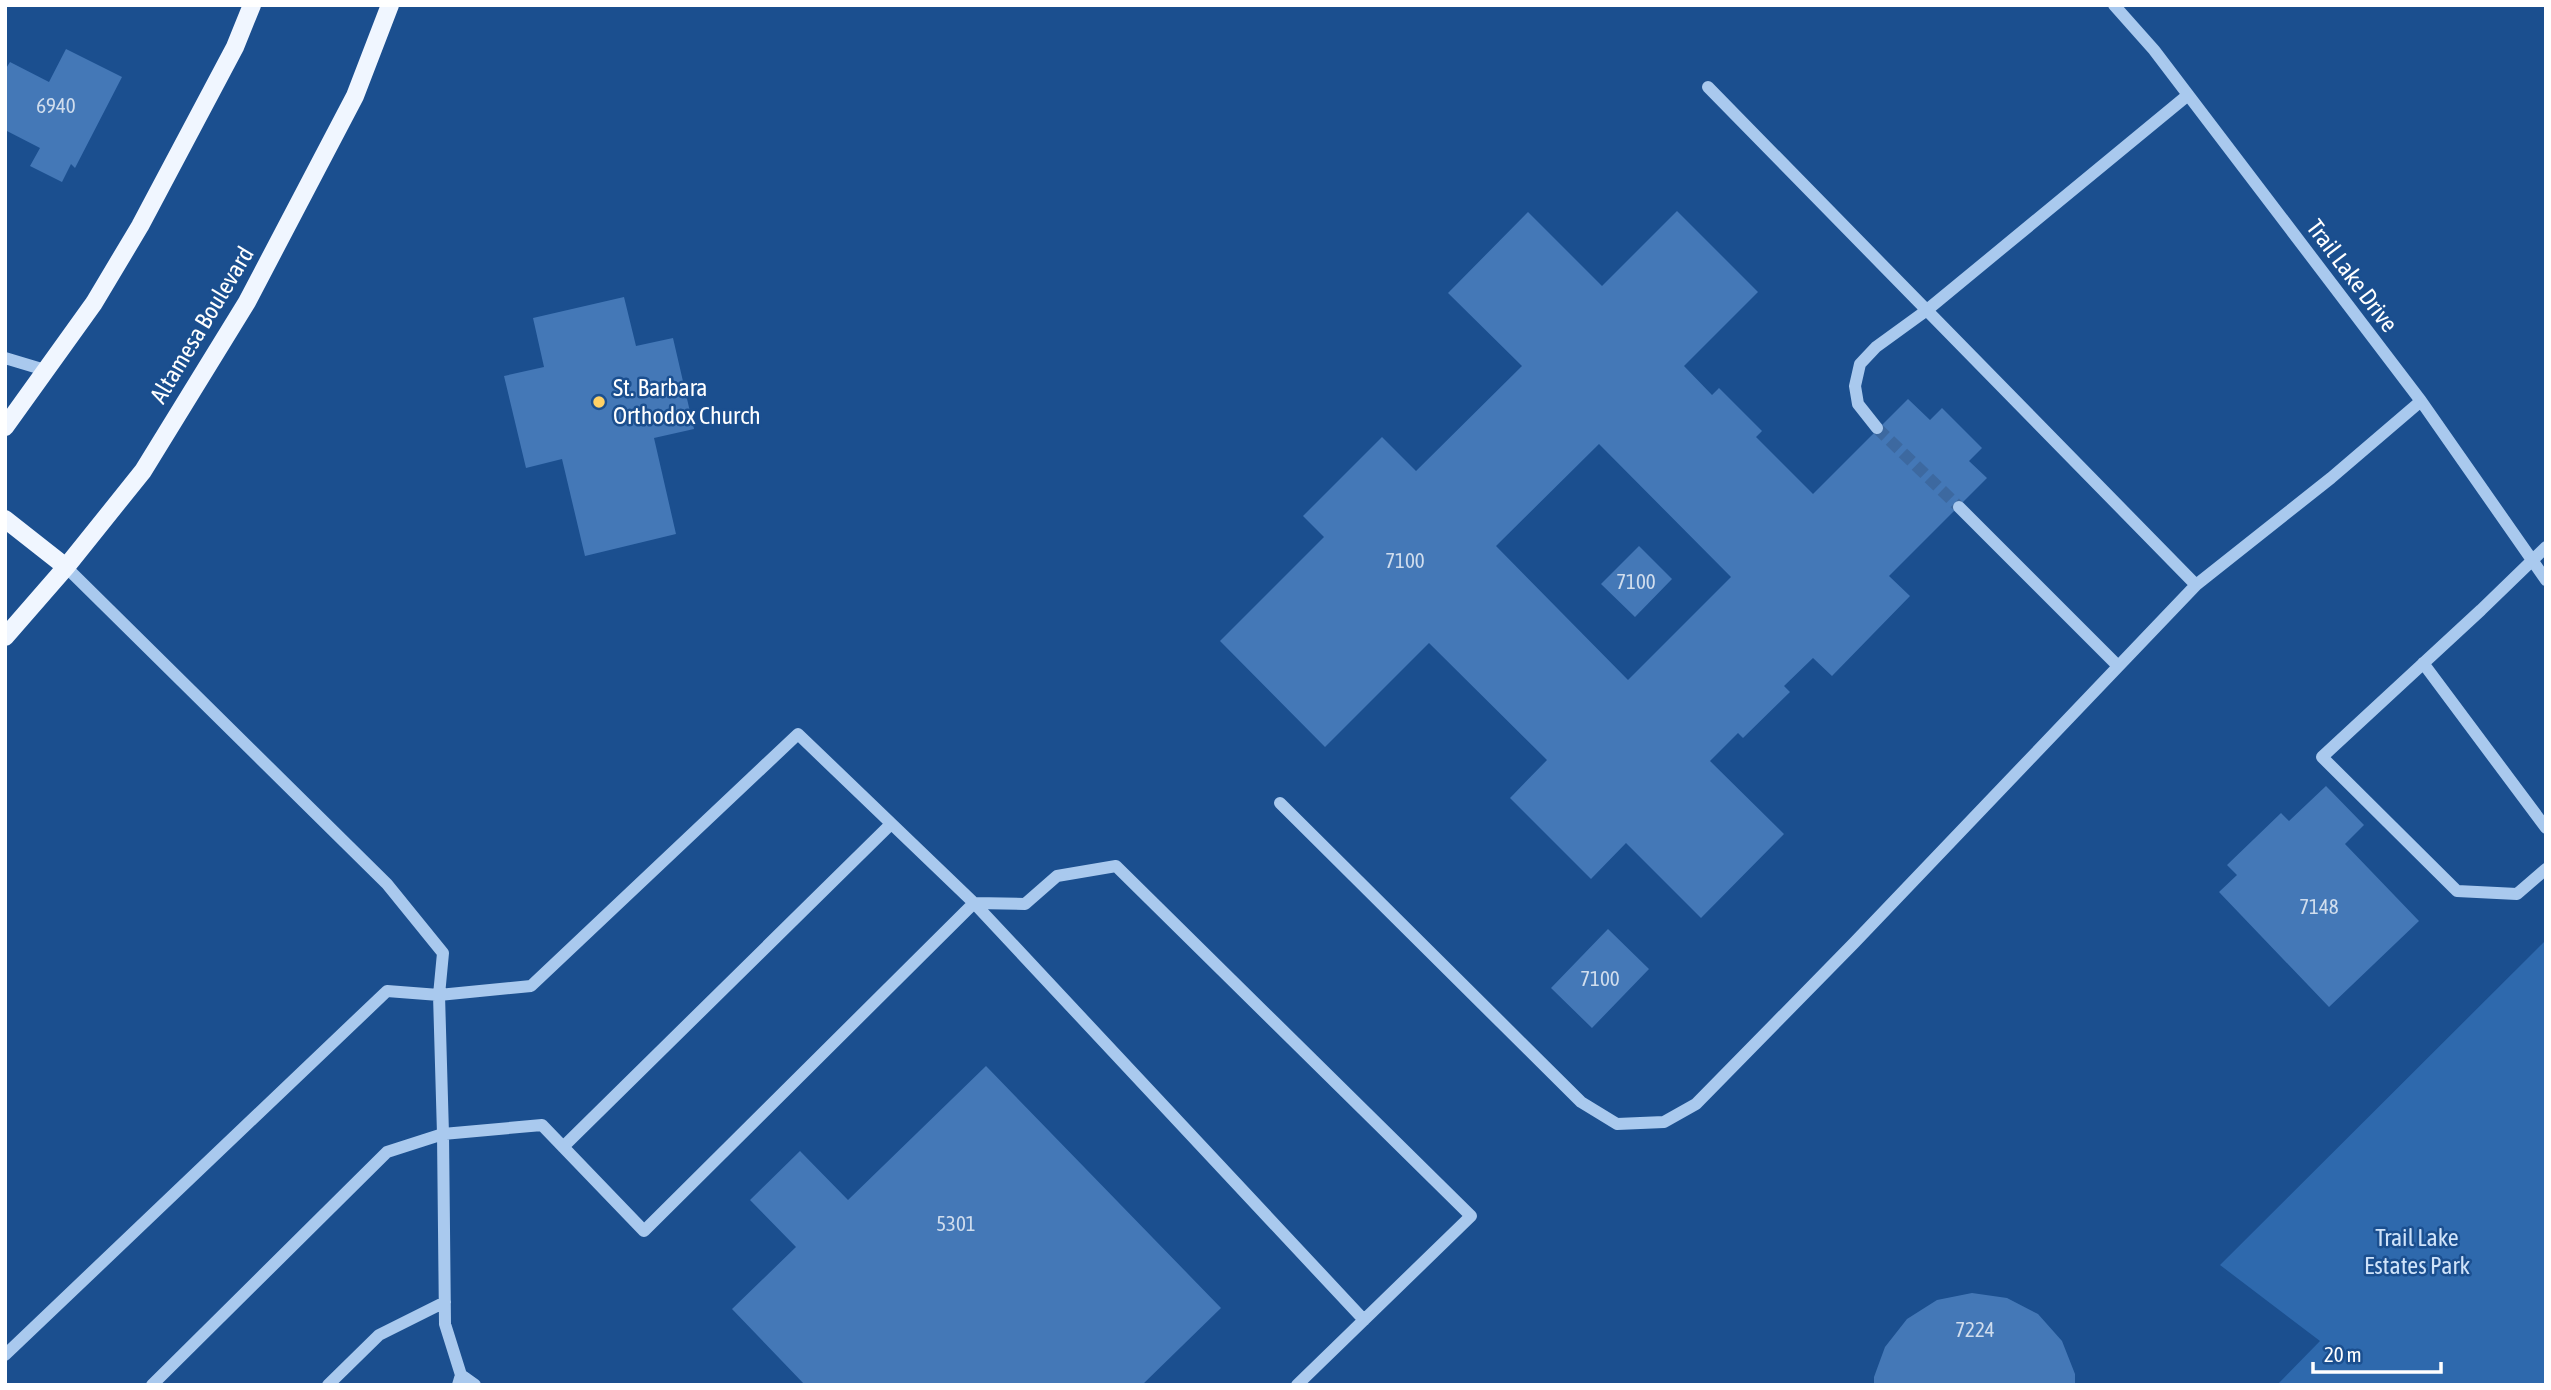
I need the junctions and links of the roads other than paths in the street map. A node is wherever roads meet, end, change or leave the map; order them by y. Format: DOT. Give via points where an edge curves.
graph roads {
  1 [pos="252,5"];
  2 [pos="390,5"];
  3 [pos="2114,5"];
  4 [pos="1709,87"];
  5 [pos="2188,95"];
  6 [pos="1927,310"];
  7 [pos="5,358"];
  8 [pos="45,370"];
  9 [pos="2421,401"];
  10 [pos="5,427"];
  11 [pos="1877,428"];
  12 [pos="1959,507"];
  13 [pos="5,519"];
  14 [pos="2546,547"];
  15 [pos="2531,562"];
  16 [pos="66,567"];
  17 [pos="2546,580"];
  18 [pos="2196,585"];
  19 [pos="5,637"];
  20 [pos="2423,663"];
  21 [pos="2118,666"];
  22 [pos="1280,803"];
  23 [pos="891,824"];
  24 [pos="2546,828"];
  25 [pos="2546,869"];
  26 [pos="974,903"];
  27 [pos="439,995"];
  28 [pos="443,1133"];
  29 [pos="563,1147"];
  30 [pos="445,1302"];
  31 [pos="1364,1320"];
  32 [pos="5,1355"];
  33 [pos="460,1380"];
  34 [pos="152,1385"];
  35 [pos="328,1385"];
  36 [pos="475,1385"];
  37 [pos="1297,1385"];
  1 -- 8 [label="main road" via="235,47 139,226 94,303"];
  2 -- 16 [label="main road, Altamesa Boulevard" via="355,96 247,302 143,471"];
  3 -- 5 [label="street, Trail Lake Drive"];
  4 -- 6 [label="street"];
  5 -- 6 [label="street"];
  5 -- 9 [label="street, Trail Lake Drive"];
  6 -- 11 [label="street" via="1860,364 1855,386 1858,404"];
  6 -- 18 [label="street"];
  7 -- 8 [label="street"];
  8 -- 10 [label="main road"];
  9 -- 15 [label="street, Trail Lake Drive"];
  9 -- 18 [label="street"];
  12 -- 21 [label="street"];
  13 -- 16 [label="main road"];
  14 -- 15 [label="street"];
  15 -- 17 [label="street, Trail Lake Drive"];
  15 -- 20 [label="street"];
  16 -- 19 [label="main road, Altamesa Boulevard"];
  16 -- 27 [label="street" via="387,884 443,953"];
  18 -- 21 [label="street"];
  20 -- 24 [label="street"];
  20 -- 25 [label="street" via="2322,757 2457,891 2517,894"];
  21 -- 22 [label="street" via="1696,1104 1664,1122 1617,1124 1581,1102"];
  23 -- 26 [label="street"];
  23 -- 27 [label="street" via="798,734 531,986"];
  23 -- 29 [label="street"];
  26 -- 29 [label="street" via="644,1231"];
  26 -- 31 [label="street"];
  26 -- 31 [label="street" via="1025,904 1057,876 1116,866 1471,1216"];
  27 -- 28 [label="street"];
  27 -- 32 [label="street" via="387,991"];
  28 -- 29 [label="street" via="542,1125"];
  28 -- 30 [label="street"];
  28 -- 34 [label="street" via="387,1152"];
  30 -- 33 [label="street" via="445,1324"];
  30 -- 35 [label="street" via="379,1335"];
  31 -- 37 [label="street"];
  33 -- 36 [label="street"];
}
